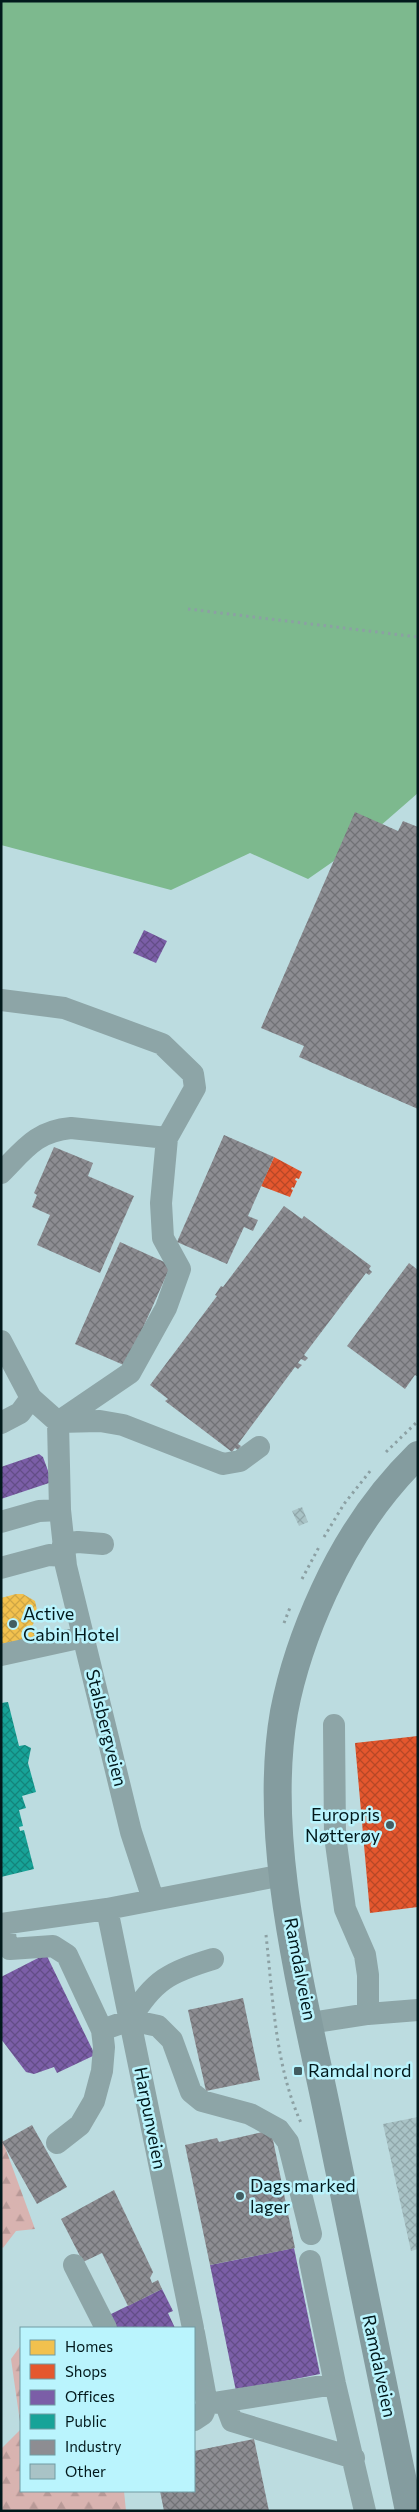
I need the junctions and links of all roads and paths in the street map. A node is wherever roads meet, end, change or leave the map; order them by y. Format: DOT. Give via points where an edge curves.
graph roads {
  1 [pos="188,609"];
  2 [pos="418,637"];
  3 [pos="1,1000"];
  4 [pos="166,1138"];
  5 [pos="1,1173"];
  6 [pos="1,1341"];
  7 [pos="32,1398"];
  8 [pos="1,1422"];
  9 [pos="58,1422"];
  10 [pos="259,1447"];
  11 [pos="418,1455"];
  12 [pos="60,1510"];
  13 [pos="1,1522"];
  14 [pos="103,1544"];
  15 [pos="64,1550"];
  16 [pos="1,1568"];
  17 [pos="83,1637"];
  18 [pos="1,1655"];
  19 [pos="334,1725"];
  20 [pos="283,1874"];
  21 [pos="153,1899"];
  22 [pos="107,1908"];
  23 [pos="2,1924"];
  24 [pos="213,1959"];
  25 [pos="418,2010"];
  26 [pos="368,2014"];
  27 [pos="130,2020"];
  28 [pos="310,2024"];
  29 [pos="102,2030"];
  30 [pos="57,2142"];
  31 [pos="311,2234"];
  32 [pos="310,2261"];
  33 [pos="74,2265"];
  34 [pos="105,2327"];
  35 [pos="193,2327"];
  36 [pos="195,2338"];
  37 [pos="335,2384"];
  38 [pos="209,2409"];
  39 [pos="354,2458"];
  40 [pos="365,2511"];
  41 [pos="409,2511"];
  1 -- 2 [label="path"];
  3 -- 4 [label="street" via="64,1008 162,1044 193,1074 195,1088"];
  4 -- 5 [label="street" via="56,1129 34,1140"];
  4 -- 9 [label="street" via="161,1203 163,1238 180,1269 166,1308 130,1373"];
  6 -- 7 [label="street"];
  7 -- 8 [label="street" via="20,1413"];
  7 -- 9 [label="street"];
  9 -- 10 [label="street" via="123,1424 223,1464 240,1460"];
  9 -- 12 [label="street, Stalsbergveien"];
  11 -- 20 [label="main road, Ramdalveien" via="362,1521 334,1568 310,1620 293,1672 281,1737 278,1805"];
  12 -- 13 [label="street" via="39,1511"];
  12 -- 15 [label="street, Stalsbergveien"];
  14 -- 15 [label="street" via="78,1542"];
  15 -- 16 [label="street"];
  15 -- 17 [label="street, Stalsbergveien"];
  17 -- 18 [label="street"];
  17 -- 21 [label="street, Stalsbergveien" via="131,1832"];
  19 -- 26 [label="street" via="335,1836 345,1909 366,1955"];
  20 -- 21 [label="street"];
  20 -- 28 [label="main road, Ramdalveien"];
  21 -- 22 [label="street"];
  22 -- 23 [label="street"];
  22 -- 27 [label="street, Harpunveien"];
  23 -- 29 [label="street" via="10,1949 53,1946 67,1954"];
  24 -- 27 [label="street" via="177,1970 156,1985 143,1997"];
  25 -- 26 [label="street"];
  26 -- 28 [label="street"];
  27 -- 29 [label="street"];
  27 -- 31 [label="street" via="158,2026 172,2040 191,2092 202,2101 250,2114 279,2130 288,2142"];
  27 -- 35 [label="street, Harpunveien"];
  28 -- 41 [label="main road, Ramdalveien"];
  29 -- 30 [label="street" via="102,2071 94,2101 80,2126"];
  32 -- 37 [label="street"];
  33 -- 34 [label="street"];
  36 -- 38 [label="street"];
  37 -- 38 [label="street"];
  37 -- 39 [label="street"];
  38 -- 39 [label="street" via="232,2421"];
  39 -- 40 [label="street"];
}
